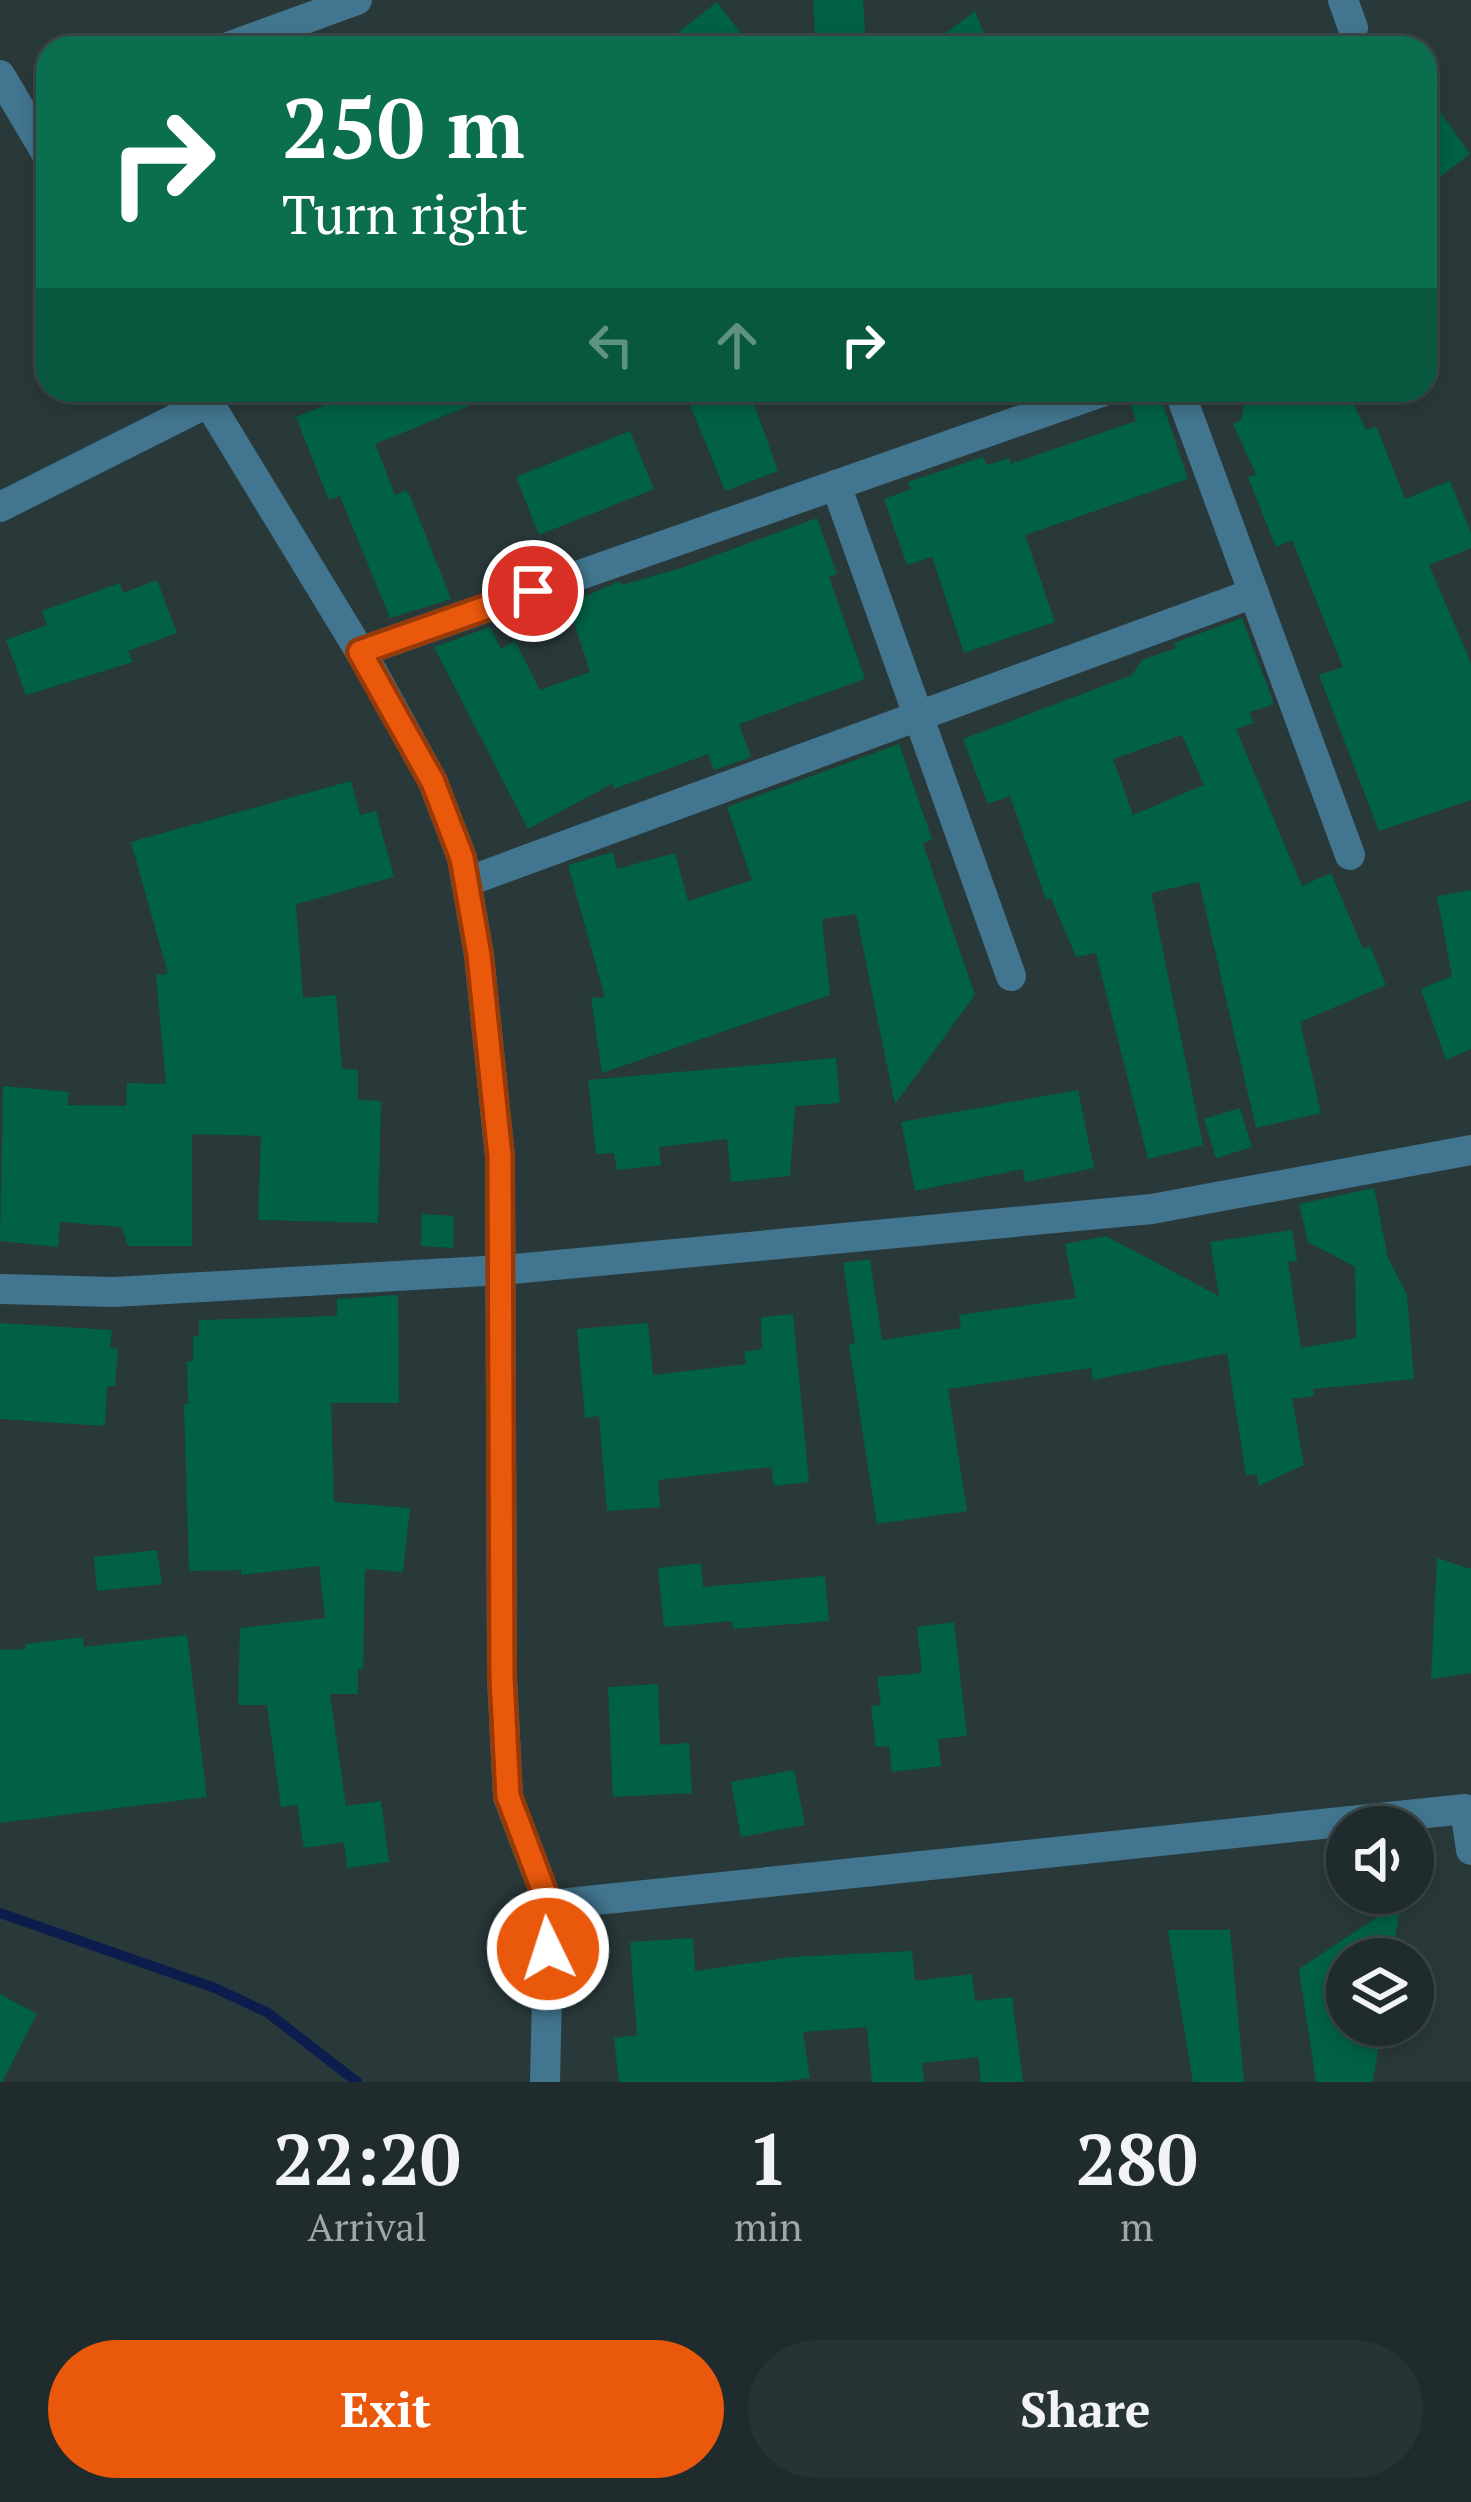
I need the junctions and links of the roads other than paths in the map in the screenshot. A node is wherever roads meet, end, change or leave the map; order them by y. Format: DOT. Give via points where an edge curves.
graph roads {
  1 [pos="357,0"];
  2 [pos="258,36"];
  3 [pos="0,75"];
  4 [pos="36,117"];
  5 [pos="194,402"];
  6 [pos="209,402"];
  7 [pos="1073,402"];
  8 [pos="1183,402"];
  9 [pos="836,485"];
  10 [pos="0,507"];
  11 [pos="1254,593"];
  12 [pos="360,652"];
  13 [pos="918,715"];
  14 [pos="1350,855"];
  15 [pos="466,882"];
  16 [pos="1011,976"];
  17 [pos="1471,1150"];
  18 [pos="503,1270"];
  19 [pos="0,1289"];
  20 [pos="1468,1808"];
  21 [pos="1471,1850"];
  22 [pos="549,1905"];
  23 [pos="545,2082"];
  1 -- 2 [label="street"];
  3 -- 4 [label="street"];
  5 -- 10 [label="street"];
  6 -- 12 [label="street"];
  7 -- 9 [label="street"];
  8 -- 11 [label="street"];
  9 -- 12 [label="street"];
  9 -- 13 [label="street"];
  11 -- 13 [label="street"];
  11 -- 14 [label="street"];
  12 -- 15 [label="street" via="433,782"];
  13 -- 15 [label="street"];
  13 -- 16 [label="street"];
  15 -- 18 [label="street" via="500,1156"];
  17 -- 18 [label="street" via="1152,1209"];
  18 -- 19 [label="street" via="114,1292"];
  18 -- 22 [label="street" via="508,1796"];
  20 -- 21 [label="street"];
  20 -- 22 [label="street"];
  22 -- 23 [label="street"];
}
